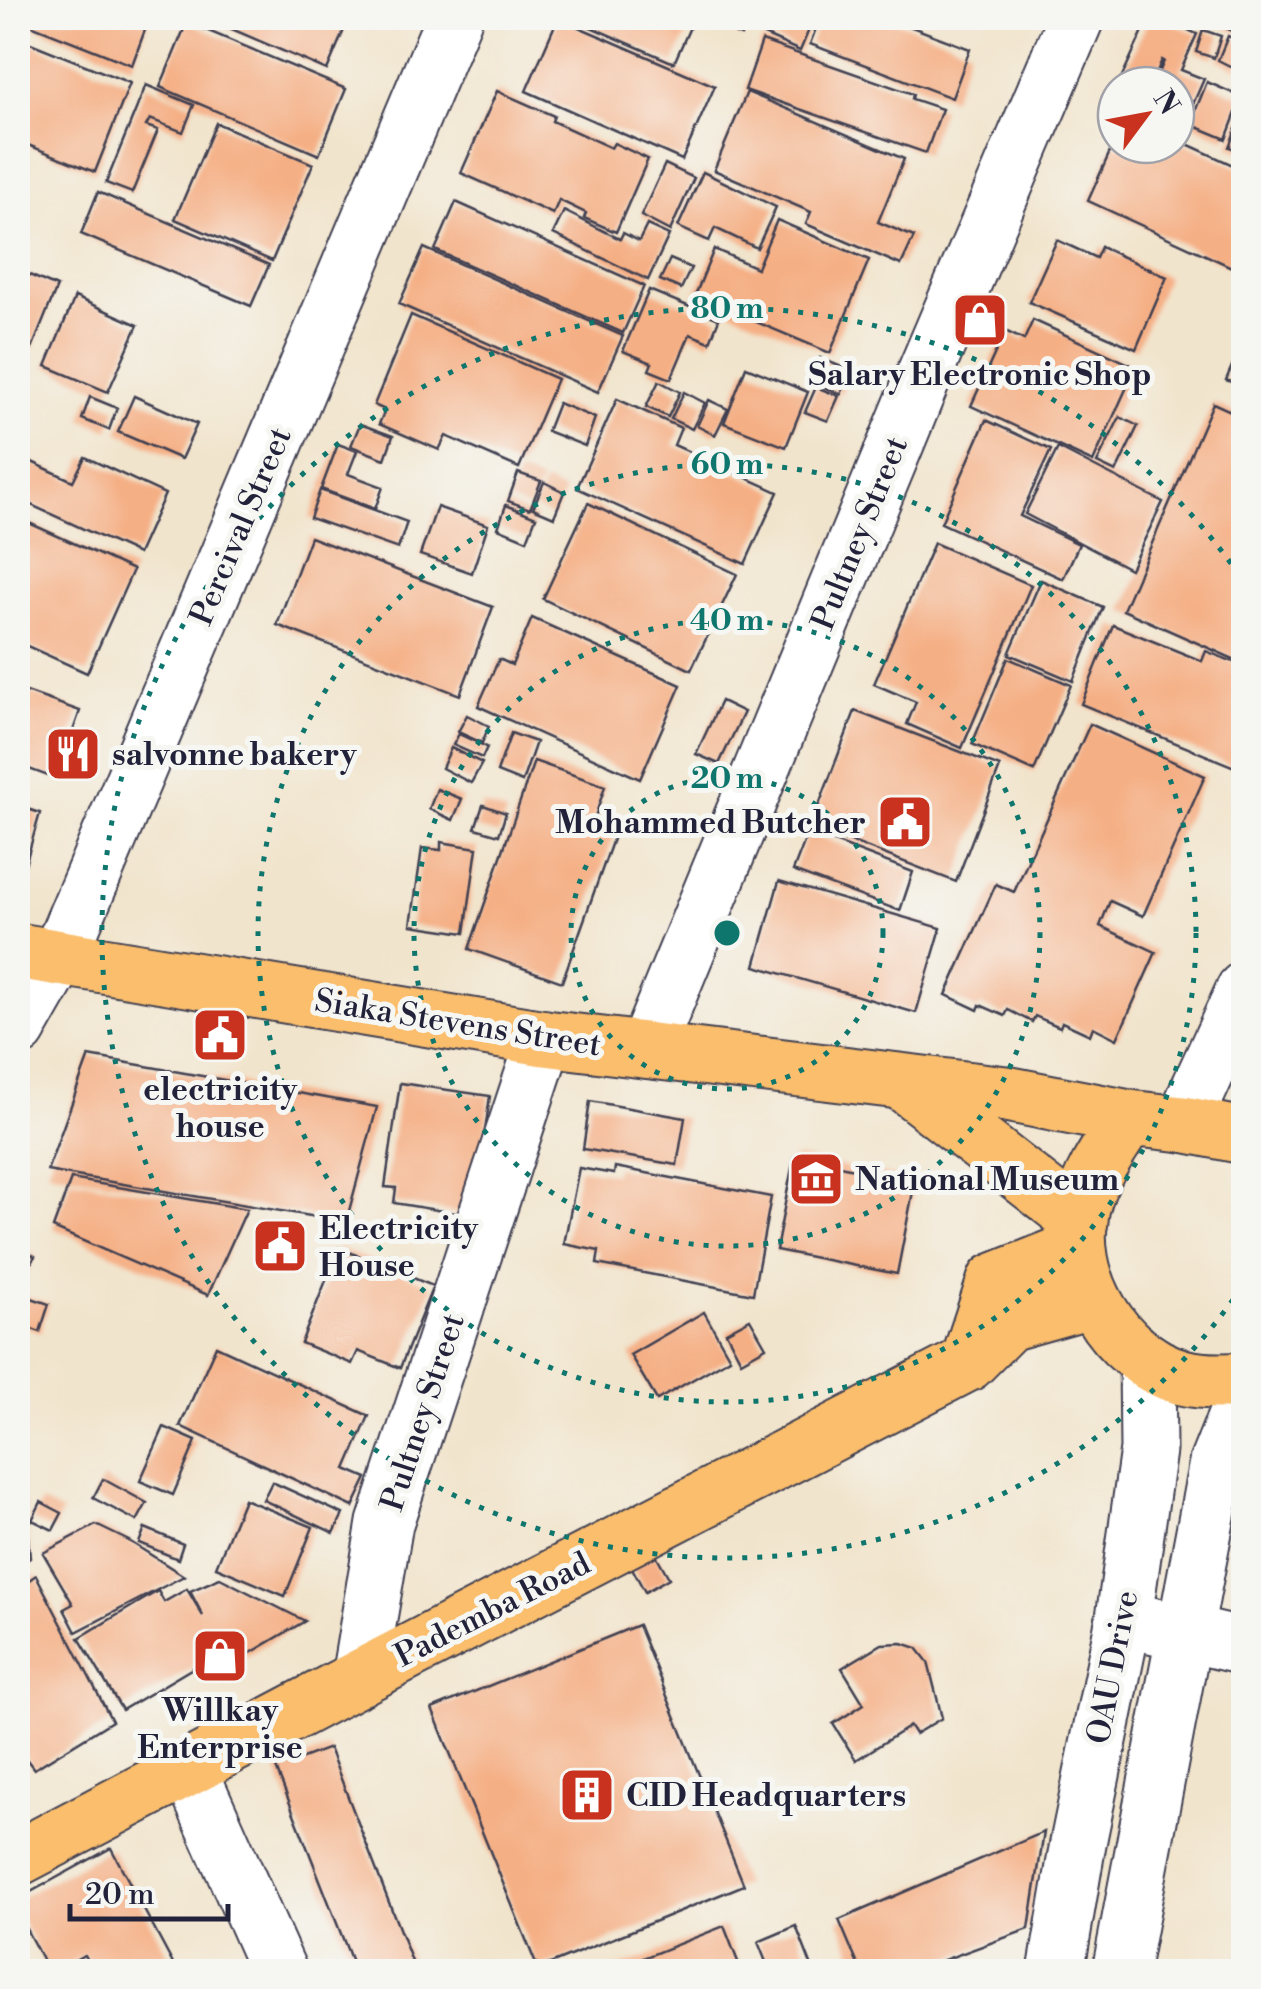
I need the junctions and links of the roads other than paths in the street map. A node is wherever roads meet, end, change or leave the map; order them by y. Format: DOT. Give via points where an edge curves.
graph roads {
  1 [pos="454,18"];
  2 [pos="1076,18"];
  3 [pos="38,955"];
  4 [pos="1244,990"];
  5 [pos="18,1030"];
  6 [pos="545,1038"];
  7 [pos="646,1050"];
  8 [pos="900,1080"];
  9 [pos="1129,1118"];
  10 [pos="1226,1132"];
  11 [pos="1079,1235"];
  12 [pos="1093,1299"];
  13 [pos="1147,1361"];
  14 [pos="968,1363"];
  15 [pos="1244,1380"];
  16 [pos="1244,1396"];
  17 [pos="1124,1618"];
  18 [pos="1184,1632"];
  19 [pos="1244,1646"];
  20 [pos="359,1678"];
  21 [pos="189,1769"];
  22 [pos="18,1858"];
  23 [pos="279,1972"];
  24 [pos="1056,1972"];
  25 [pos="1120,1972"];
  1 -- 3 [label="street, Percival Street"];
  2 -- 7 [label="street, Pultney Street"];
  3 -- 5 [label="street, Percival Street"];
  3 -- 6 [label="main road, Siaka Stevens Street"];
  4 -- 10 [label="street"];
  6 -- 7 [label="main road, Siaka Stevens Street"];
  6 -- 20 [label="street, Pultney Street" via="385,1522"];
  7 -- 8 [label="main road, Siaka Stevens Street"];
  8 -- 9 [label="main road, Siaka Stevens Street"];
  8 -- 11 [label="main road"];
  9 -- 10 [label="main road, Siaka Stevens Street"];
  9 -- 11 [label="main road" via="1091,1180"];
  11 -- 12 [label="main road" via="1084,1282"];
  11 -- 14 [label="main road" via="996,1281"];
  12 -- 13 [label="main road"];
  12 -- 14 [label="main road, Pademba Road" via="1008,1323"];
  13 -- 15 [label="main road" via="1179,1376"];
  13 -- 17 [label="street, OAU Drive" via="1148,1450"];
  14 -- 20 [label="main road, Pademba Road"];
  16 -- 18 [label="street, OAU Drive" via="1217,1463"];
  17 -- 18 [label="street"];
  17 -- 24 [label="street, OAU Drive"];
  18 -- 19 [label="street"];
  18 -- 25 [label="street, OAU Drive"];
  20 -- 21 [label="main road, Pademba Road"];
  21 -- 22 [label="main road, Pademba Road"];
  21 -- 23 [label="street"];
}
